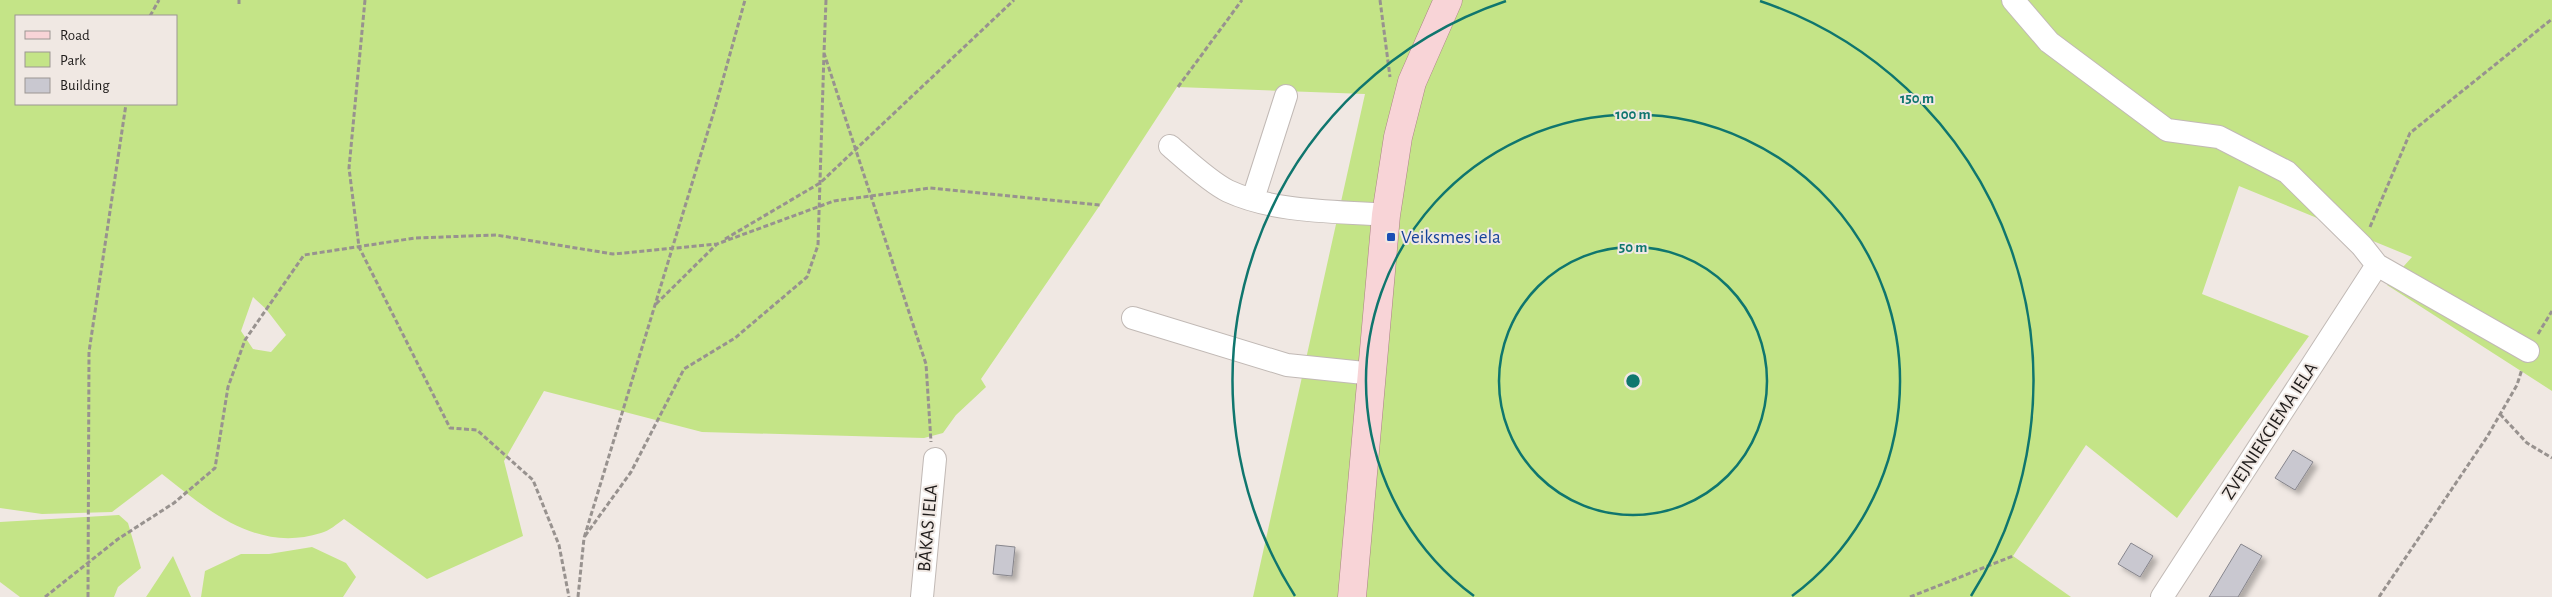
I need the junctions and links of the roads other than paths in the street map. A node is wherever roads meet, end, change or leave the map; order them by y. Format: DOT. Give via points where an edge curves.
graph roads {
  1 [pos="1448,0"];
  2 [pos="2013,0"];
  3 [pos="1286,96"];
  4 [pos="1170,146"];
  5 [pos="1253,199"];
  6 [pos="1386,215"];
  7 [pos="2377,265"];
  8 [pos="1132,318"];
  9 [pos="2528,351"];
  10 [pos="1374,374"];
  11 [pos="935,459"];
  12 [pos="922,597"];
  13 [pos="1352,597"];
  14 [pos="2162,597"];
  1 -- 6 [label="main road" via="1410,89 1398,137"];
  2 -- 7 [label="street" via="2049,42 2167,130 2219,138 2287,172"];
  3 -- 5 [label="street"];
  4 -- 5 [label="street" via="1226,190"];
  5 -- 6 [label="street" via="1288,207"];
  6 -- 10 [label="main road"];
  7 -- 9 [label="street"];
  7 -- 14 [label="street, ZVEJNIEKCIEMA IELA"];
  8 -- 10 [label="street" via="1287,365"];
  10 -- 13 [label="main road"];
  11 -- 12 [label="street, BĀKAS IELA"];
}
